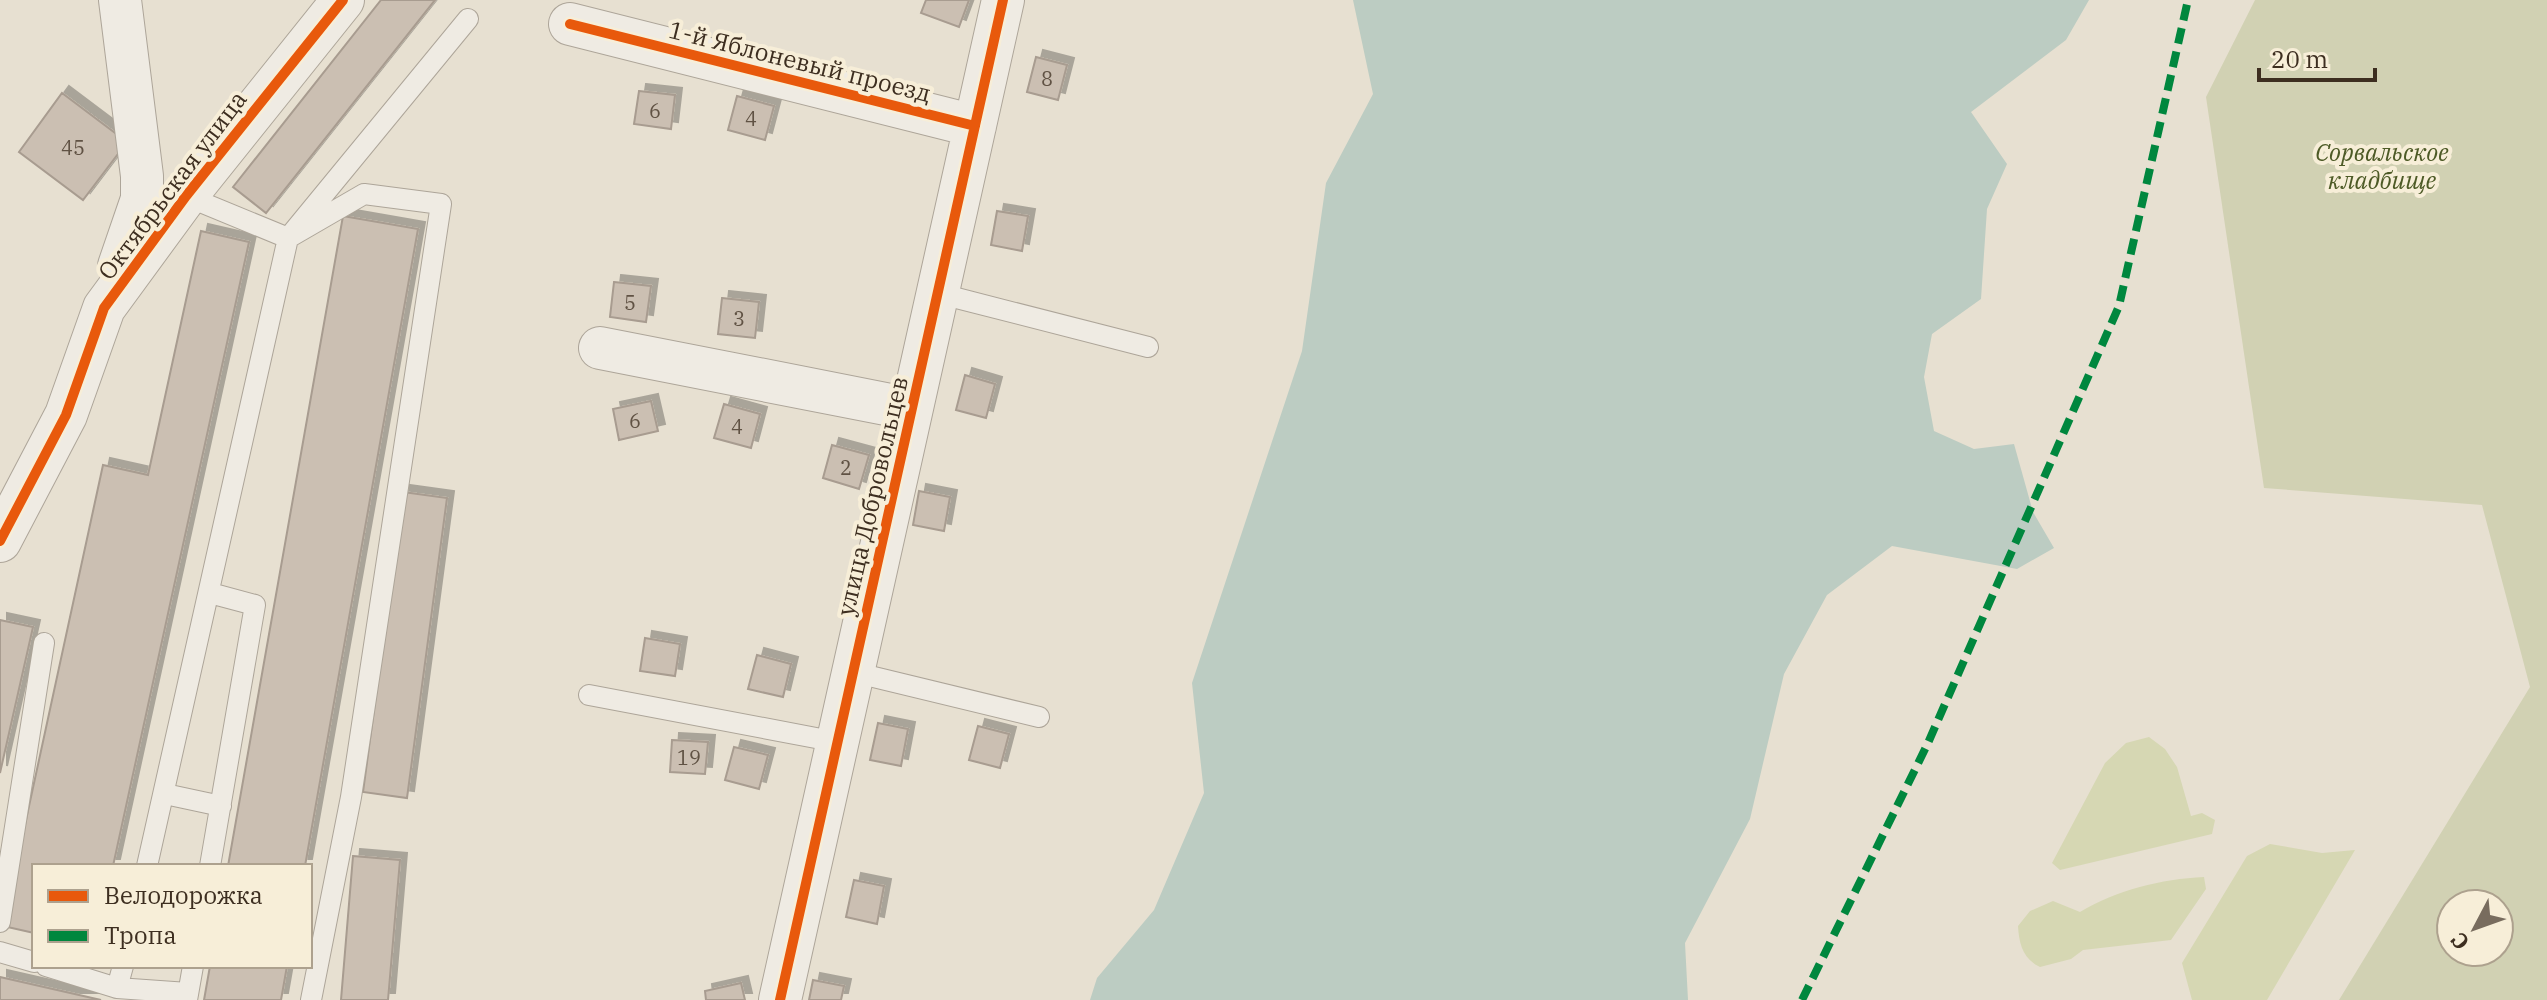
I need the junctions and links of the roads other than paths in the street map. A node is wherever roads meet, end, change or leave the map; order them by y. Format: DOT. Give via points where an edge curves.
graph roads {
  1 [pos="120,0"];
  2 [pos="343,0"];
  3 [pos="1003,0"];
  4 [pos="468,19"];
  5 [pos="570,24"];
  6 [pos="975,126"];
  7 [pos="186,196"];
  8 [pos="288,238"];
  9 [pos="937,293"];
  10 [pos="104,308"];
  11 [pos="1148,347"];
  12 [pos="600,348"];
  13 [pos="911,409"];
  14 [pos="0,541"];
  15 [pos="210,593"];
  16 [pos="44,643"];
  17 [pos="853,672"];
  18 [pos="589,695"];
  19 [pos="1039,717"];
  20 [pos="837,742"];
  21 [pos="165,794"];
  22 [pos="221,806"];
  23 [pos="148,864"];
  24 [pos="210,864"];
  25 [pos="0,922"];
  26 [pos="0,952"];
  27 [pos="32,961"];
  28 [pos="52,968"];
  29 [pos="122,968"];
  30 [pos="193,968"];
  31 [pos="117,988"];
  32 [pos="188,996"];
  33 [pos="311,1000"];
  34 [pos="780,1000"];
  1 -- 10 [label="street" via="142,199"];
  2 -- 7 [label="street, Октябрьская улица"];
  3 -- 6 [label="street, улица Добровольцев"];
  4 -- 8 [label="lane"];
  5 -- 6 [label="street, 1-й Яблоневый проезд"];
  6 -- 9 [label="street, улица Добровольцев"];
  7 -- 8 [label="lane"];
  7 -- 10 [label="street, Октябрьская улица"];
  8 -- 15 [label="lane"];
  8 -- 33 [label="lane" via="364,194 441,204 351,797"];
  9 -- 11 [label="lane"];
  9 -- 13 [label="street, улица Добровольцев"];
  10 -- 14 [label="street, Октябрьская улица" via="66,415"];
  12 -- 13 [label="street"];
  13 -- 17 [label="street, улица Добровольцев"];
  15 -- 21 [label="lane"];
  15 -- 22 [label="lane" via="255,605"];
  16 -- 25 [label="lane"];
  17 -- 19 [label="lane"];
  17 -- 20 [label="street, улица Добровольцев"];
  18 -- 20 [label="lane"];
  20 -- 34 [label="street, улица Добровольцев"];
  21 -- 22 [label="lane"];
  21 -- 23 [label="lane"];
  22 -- 24 [label="lane"];
  26 -- 27 [label="lane"];
  28 -- 31 [label="lane"];
  29 -- 31 [label="lane"];
  30 -- 32 [label="lane"];
  31 -- 32 [label="lane"];
}
